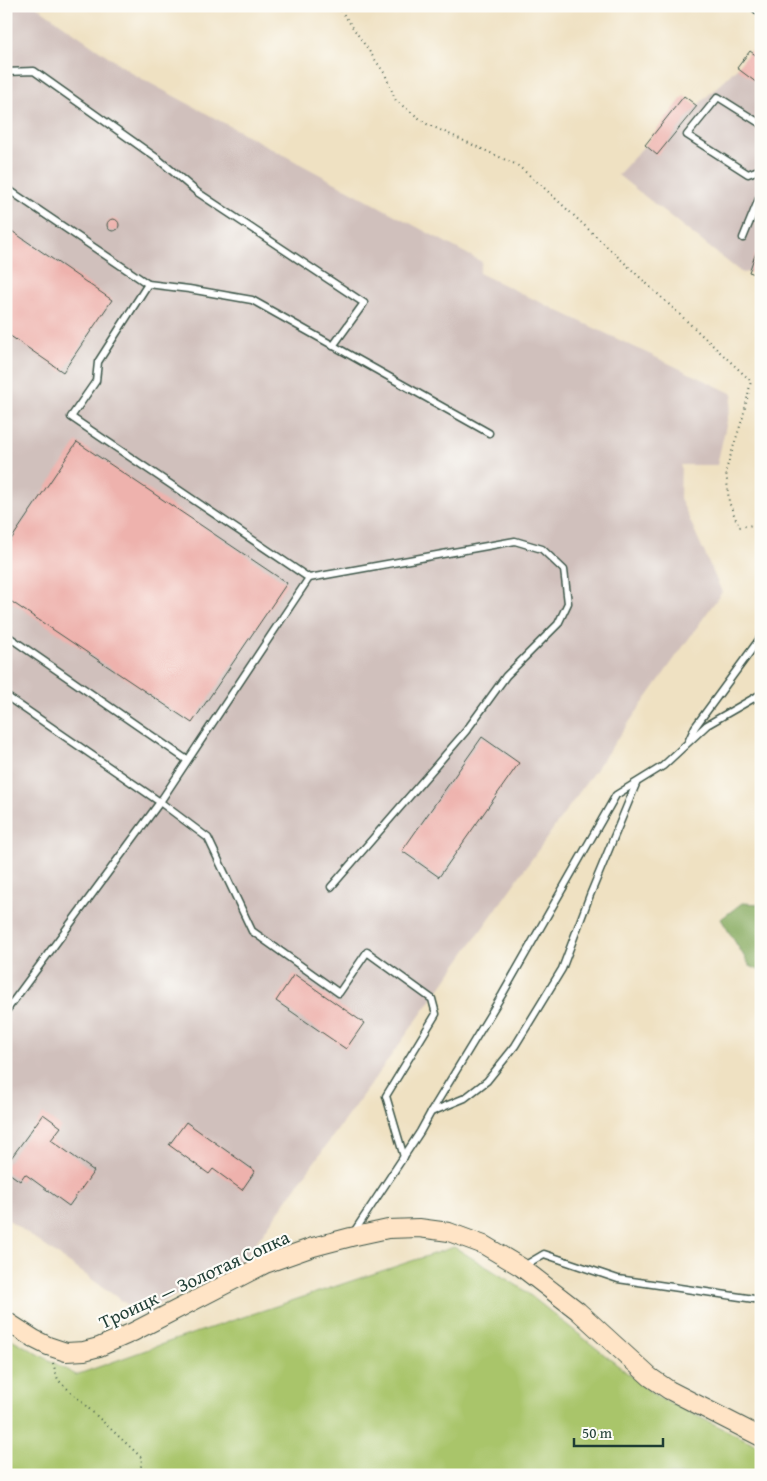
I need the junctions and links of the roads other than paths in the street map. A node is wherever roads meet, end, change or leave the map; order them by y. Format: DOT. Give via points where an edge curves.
graph roads {
  1 [pos="757,6"];
  2 [pos="761,10"];
  3 [pos="6,72"];
  4 [pos="761,124"];
  5 [pos="761,169"];
  6 [pos="6,188"];
  7 [pos="761,194"];
  8 [pos="743,238"];
  9 [pos="148,284"];
  10 [pos="333,346"];
  11 [pos="489,433"];
  12 [pos="309,578"];
  13 [pos="6,635"];
  14 [pos="761,637"];
  15 [pos="761,694"];
  16 [pos="6,696"];
  17 [pos="687,744"];
  18 [pos="187,760"];
  19 [pos="636,783"];
  20 [pos="160,802"];
  21 [pos="331,887"];
  22 [pos="6,1012"];
  23 [pos="431,1112"];
  24 [pos="404,1157"];
  25 [pos="351,1237"];
  26 [pos="521,1267"];
  27 [pos="761,1300"];
  28 [pos="6,1321"];
  29 [pos="761,1437"];
  1 -- 2 [label="street"];
  3 -- 10 [label="lane" via="34,71 158,159 197,192 364,303"];
  4 -- 5 [label="lane" via="718,97 686,135 748,174"];
  6 -- 9 [label="lane"];
  7 -- 8 [label="lane"];
  9 -- 10 [label="lane" via="252,300"];
  9 -- 12 [label="lane" via="98,362 96,381 71,417"];
  10 -- 11 [label="lane"];
  12 -- 18 [label="lane"];
  12 -- 21 [label="lane" via="515,541 542,549 564,570 568,603 558,624 506,676 466,731"];
  13 -- 18 [label="lane"];
  14 -- 17 [label="lane" via="695,726"];
  15 -- 17 [label="lane" via="706,726"];
  16 -- 20 [label="lane"];
  17 -- 19 [label="lane" via="663,766"];
  18 -- 20 [label="lane"];
  19 -- 23 [label="lane" via="616,796"];
  19 -- 23 [label="lane" via="562,969 515,1046 487,1081 465,1098"];
  20 -- 22 [label="lane"];
  20 -- 24 [label="lane" via="208,838 252,930 339,993 367,952 432,999 436,1014 386,1096"];
  23 -- 24 [label="lane"];
  24 -- 25 [label="lane"];
  25 -- 26 [label="street, Троицк — Золотая Сопка" via="388,1229 419,1228 449,1232 484,1245"];
  25 -- 28 [label="street, Троицк — Золотая Сопка" via="265,1264 92,1350 59,1350 34,1340"];
  26 -- 27 [label="lane" via="544,1254 618,1279"];
  26 -- 29 [label="street, Троицк — Золотая Сопка" via="578,1310 650,1377"];
}
